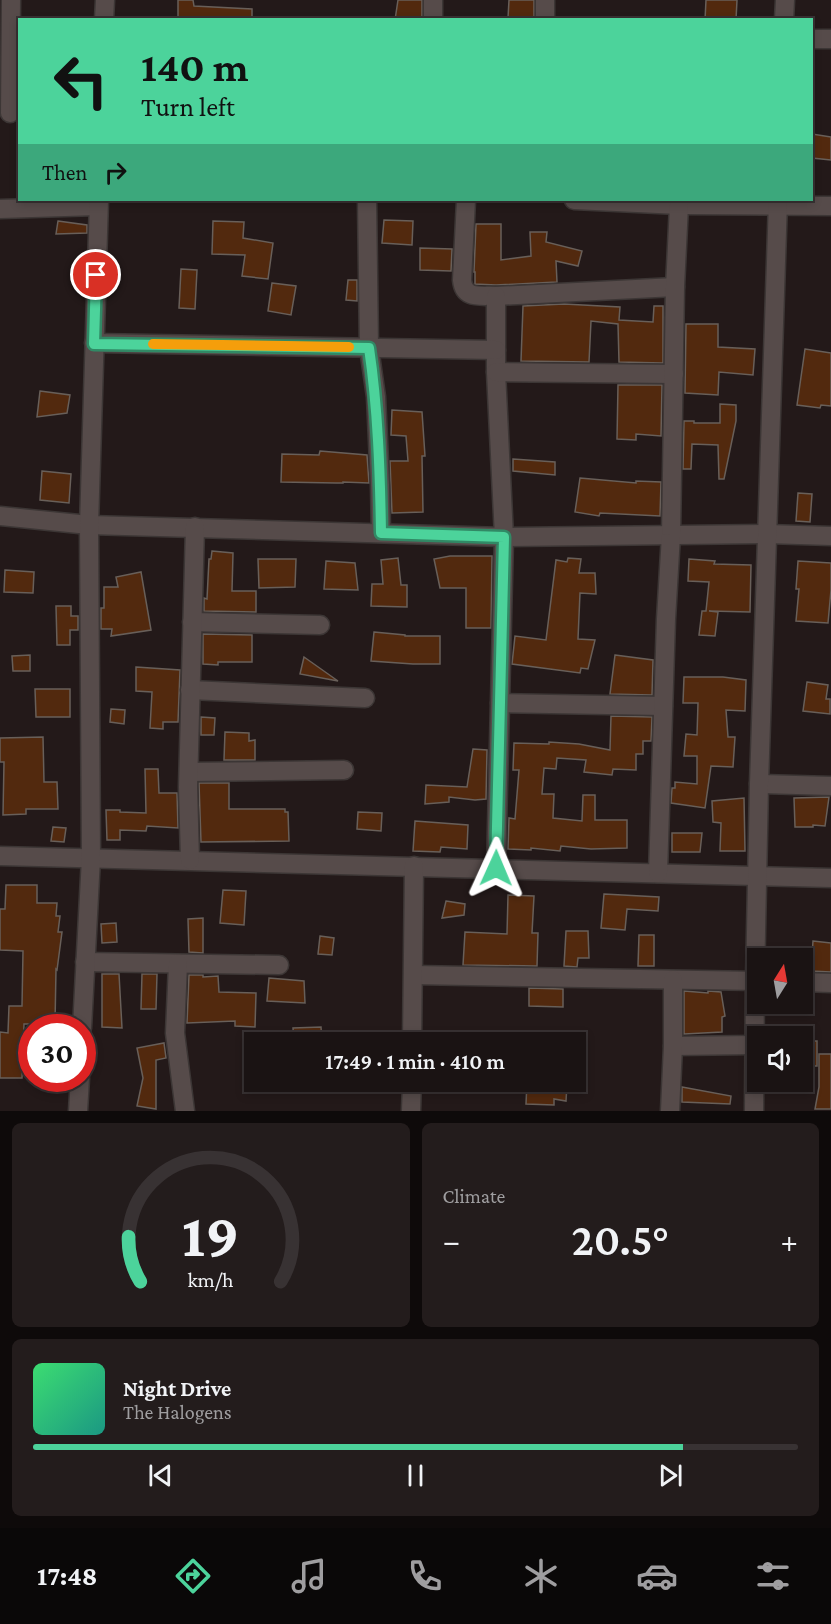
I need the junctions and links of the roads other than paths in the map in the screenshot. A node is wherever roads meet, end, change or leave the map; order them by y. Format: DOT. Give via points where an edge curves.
graph roads {
  1 [pos="11,0"];
  2 [pos="105,0"];
  3 [pos="434,0"];
  4 [pos="545,0"];
  5 [pos="785,0"];
  6 [pos="104,18"];
  7 [pos="433,18"];
  8 [pos="545,18"];
  9 [pos="784,18"];
  10 [pos="813,39"];
  11 [pos="831,39"];
  12 [pos="10,114"];
  13 [pos="367,201"];
  14 [pos="466,201"];
  15 [pos="615,201"];
  16 [pos="778,202"];
  17 [pos="98,203"];
  18 [pos="680,205"];
  19 [pos="831,206"];
  20 [pos="0,209"];
  21 [pos="675,287"];
  22 [pos="496,296"];
  23 [pos="94,344"];
  24 [pos="369,348"];
  25 [pos="496,350"];
  26 [pos="496,372"];
  27 [pos="674,374"];
  28 [pos="0,516"];
  29 [pos="89,525"];
  30 [pos="195,527"];
  31 [pos="381,533"];
  32 [pos="767,534"];
  33 [pos="671,536"];
  34 [pos="831,536"];
  35 [pos="504,537"];
  36 [pos="192,622"];
  37 [pos="320,625"];
  38 [pos="190,690"];
  39 [pos="365,698"];
  40 [pos="500,703"];
  41 [pos="663,706"];
  42 [pos="344,770"];
  43 [pos="189,772"];
  44 [pos="759,784"];
  45 [pos="831,786"];
  46 [pos="0,856"];
  47 [pos="91,858"];
  48 [pos="190,860"];
  49 [pos="414,866"];
  50 [pos="496,868"];
  51 [pos="658,873"];
  52 [pos="757,876"];
  53 [pos="831,878"];
  54 [pos="756,948"];
  55 [pos="86,962"];
  56 [pos="178,964"];
  57 [pos="279,965"];
  58 [pos="414,975"];
  59 [pos="673,980"];
  60 [pos="747,981"];
  61 [pos="813,982"];
  62 [pos="831,983"];
  63 [pos="83,1014"];
  64 [pos="412,1032"];
  65 [pos="747,1045"];
  66 [pos="673,1046"];
  67 [pos="79,1092"];
  68 [pos="412,1092"];
  69 [pos="754,1092"];
  70 [pos="78,1111"];
  71 [pos="185,1111"];
  72 [pos="411,1111"];
  73 [pos="670,1111"];
  74 [pos="754,1111"];
  1 -- 12 [label="street"];
  2 -- 6 [label="street"];
  3 -- 7 [label="street"];
  4 -- 8 [label="street"];
  5 -- 9 [label="street"];
  10 -- 11 [label="street"];
  13 -- 24 [label="street"];
  14 -- 22 [label="street" via="463,289 472,295"];
  15 -- 18 [label="street"];
  16 -- 18 [label="street"];
  16 -- 19 [label="street"];
  16 -- 32 [label="street"];
  17 -- 20 [label="street"];
  17 -- 23 [label="street"];
  18 -- 21 [label="street"];
  21 -- 22 [label="street"];
  21 -- 27 [label="street"];
  22 -- 25 [label="street"];
  23 -- 24 [label="street"];
  23 -- 29 [label="street"];
  24 -- 25 [label="street"];
  24 -- 31 [label="street" via="376,397"];
  25 -- 26 [label="street"];
  26 -- 27 [label="street"];
  26 -- 35 [label="street"];
  27 -- 33 [label="street"];
  28 -- 29 [label="street"];
  29 -- 30 [label="street"];
  29 -- 47 [label="street"];
  30 -- 31 [label="street"];
  30 -- 36 [label="street"];
  31 -- 35 [label="street"];
  32 -- 33 [label="street"];
  32 -- 34 [label="street"];
  32 -- 44 [label="street"];
  33 -- 35 [label="street"];
  33 -- 41 [label="street"];
  35 -- 40 [label="street"];
  36 -- 37 [label="street"];
  36 -- 38 [label="street"];
  38 -- 39 [label="street"];
  38 -- 43 [label="street"];
  40 -- 41 [label="street"];
  40 -- 50 [label="street"];
  41 -- 51 [label="street"];
  42 -- 43 [label="street"];
  43 -- 48 [label="street"];
  44 -- 45 [label="street"];
  44 -- 52 [label="street"];
  46 -- 47 [label="street"];
  47 -- 48 [label="street"];
  47 -- 55 [label="street"];
  48 -- 49 [label="street"];
  49 -- 50 [label="street"];
  49 -- 58 [label="street"];
  50 -- 51 [label="street"];
  51 -- 52 [label="street"];
  52 -- 53 [label="street"];
  52 -- 54 [label="street"];
  55 -- 56 [label="street"];
  55 -- 63 [label="street"];
  56 -- 57 [label="street"];
  56 -- 71 [label="street" via="175,1033"];
  58 -- 59 [label="street"];
  58 -- 64 [label="street"];
  59 -- 60 [label="street"];
  59 -- 66 [label="street"];
  61 -- 62 [label="street"];
  65 -- 66 [label="street"];
  66 -- 73 [label="street"];
  67 -- 70 [label="street"];
  68 -- 72 [label="street"];
  69 -- 74 [label="street"];
}
